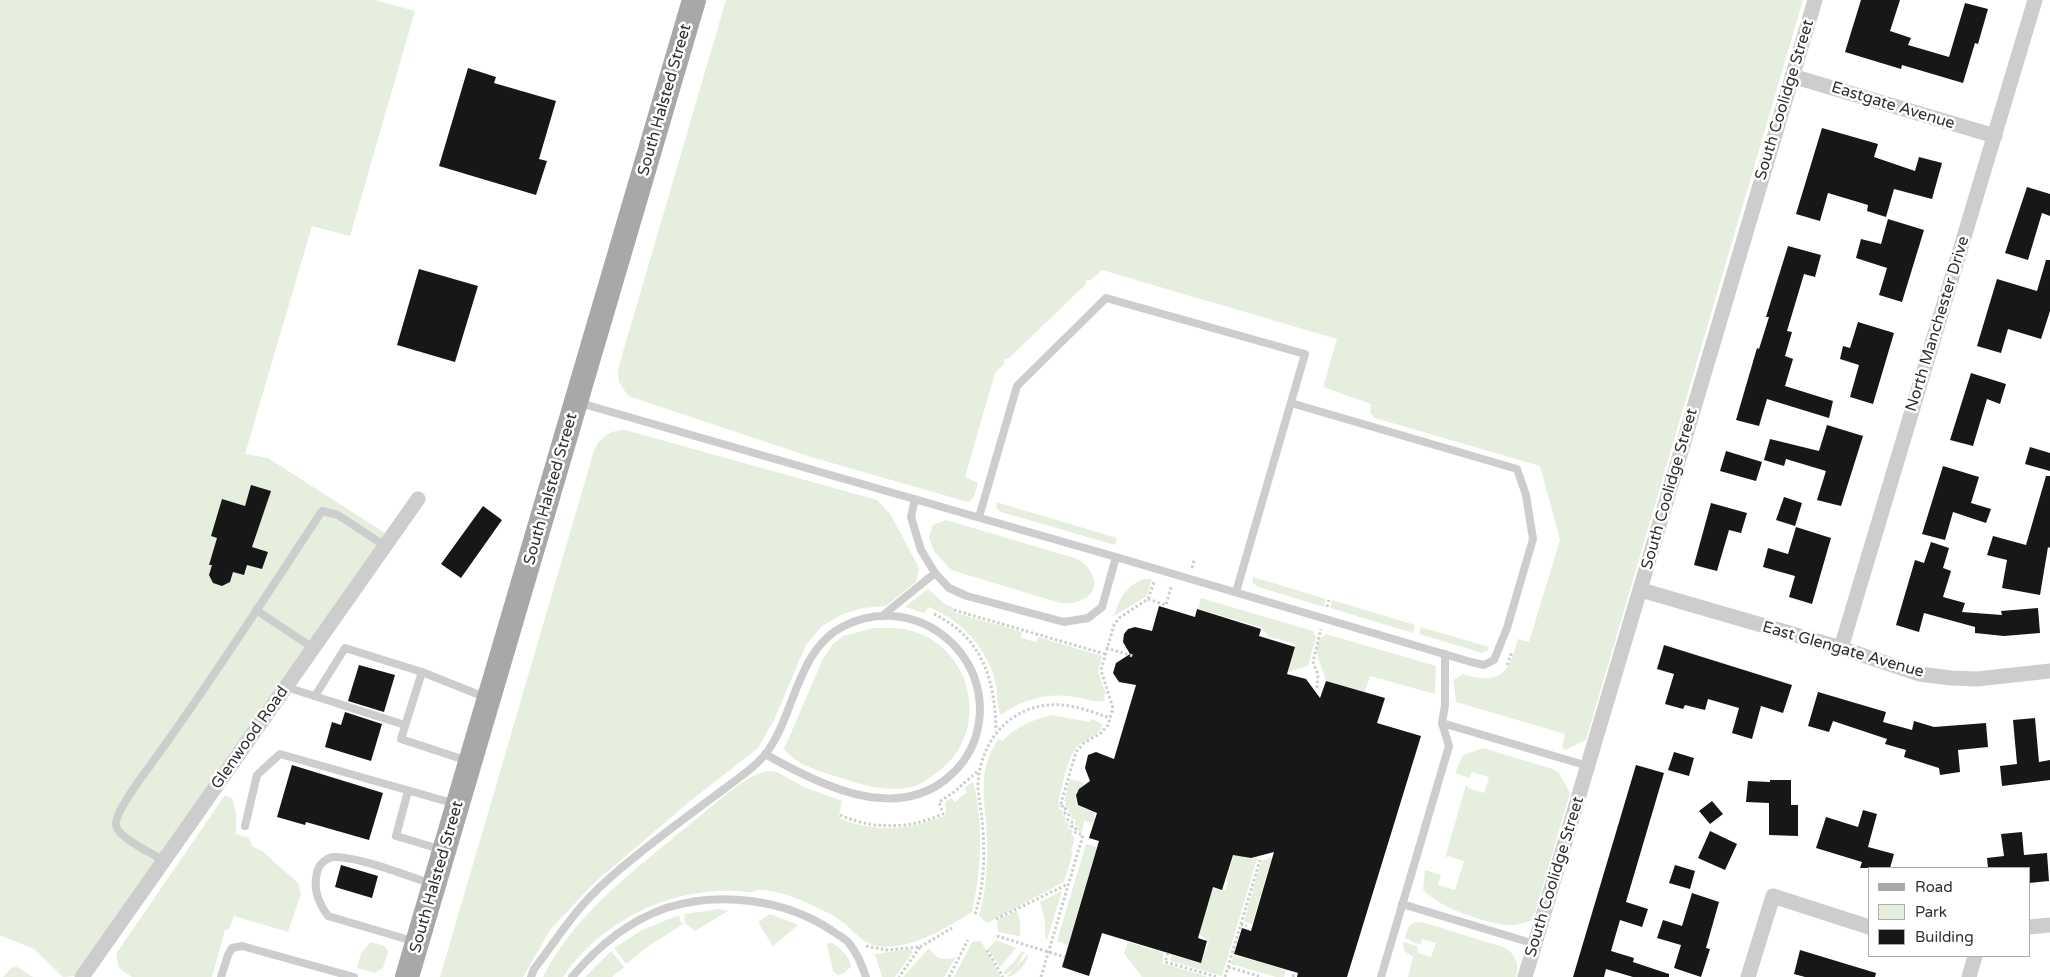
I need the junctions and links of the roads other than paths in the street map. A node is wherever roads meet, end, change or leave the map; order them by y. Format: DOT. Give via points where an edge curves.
graph roads {
  1 [pos="694,0"];
  2 [pos="1815,0"];
  3 [pos="2035,0"];
  4 [pos="1792,76"];
  5 [pos="1995,136"];
  6 [pos="576,402"];
  7 [pos="1291,403"];
  8 [pos="418,499"];
  9 [pos="915,499"];
  10 [pos="979,518"];
  11 [pos="385,546"];
  12 [pos="1116,557"];
  13 [pos="935,573"];
  14 [pos="1641,590"];
  15 [pos="1236,592"];
  16 [pos="256,610"];
  17 [pos="882,616"];
  18 [pos="313,648"];
  19 [pos="1841,648"];
  20 [pos="1445,654"];
  21 [pos="2050,671"];
  22 [pos="422,672"];
  23 [pos="286,687"];
  24 [pos="315,696"];
  25 [pos="489,698"];
  26 [pos="1442,723"];
  27 [pos="405,725"];
  28 [pos="765,754"];
  29 [pos="471,762"];
  30 [pos="1588,766"];
  31 [pos="408,791"];
  32 [pos="458,805"];
  33 [pos="245,826"];
  34 [pos="444,850"];
  35 [pos="163,860"];
  36 [pos="434,884"];
  37 [pos="1402,904"];
  38 [pos="2050,926"];
  39 [pos="1868,927"];
  40 [pos="2030,927"];
  41 [pos="417,942"];
  42 [pos="1535,944"];
  43 [pos="1975,957"];
  44 [pos="84,976"];
  45 [pos="221,977"];
  46 [pos="351,977"];
  47 [pos="407,977"];
  48 [pos="531,977"];
  49 [pos="572,977"];
  50 [pos="866,977"];
  51 [pos="1381,977"];
  52 [pos="1525,977"];
  53 [pos="1748,977"];
  54 [pos="1969,977"];
  1 -- 6 [label="main road, South Halsted Street"];
  2 -- 4 [label="street, South Coolidge Street"];
  3 -- 5 [label="street, North Manchester Drive"];
  4 -- 5 [label="street, Eastgate Avenue"];
  4 -- 14 [label="street, South Coolidge Street"];
  5 -- 19 [label="street, North Manchester Drive"];
  6 -- 9 [label="lane"];
  6 -- 25 [label="main road, South Halsted Street"];
  7 -- 10 [label="lane" via="1305,354 1106,298 1017,386"];
  7 -- 15 [label="lane"];
  7 -- 20 [label="lane" via="1517,469 1526,495 1533,539 1500,649 1494,660 1484,665"];
  8 -- 11 [label="street, Glenwood Road"];
  9 -- 10 [label="lane"];
  9 -- 13 [label="lane" via="910,517 914,533"];
  10 -- 12 [label="lane"];
  11 -- 16 [label="lane" via="338,515 322,511"];
  11 -- 18 [label="street, Glenwood Road"];
  12 -- 13 [label="lane" via="1102,607 1088,618 1064,622 968,596 949,588"];
  12 -- 15 [label="lane"];
  13 -- 17 [label="lane"];
  14 -- 19 [label="street, East Glengate Avenue"];
  14 -- 30 [label="street, South Coolidge Street"];
  15 -- 20 [label="lane"];
  16 -- 18 [label="lane"];
  16 -- 35 [label="lane" via="127,798 115,822 117,830 125,837"];
  17 -- 28 [label="lane" via="846,625 824,641 804,673 778,735"];
  17 -- 28 [label="lane" via="933,628 949,639 970,664 980,703 980,722 971,750 961,764 934,788 909,797 876,798 838,789 802,775"];
  18 -- 23 [label="street, Glenwood Road"];
  19 -- 21 [label="street, East Glengate Avenue" via="1919,674 1951,678 1977,679"];
  20 -- 26 [label="lane"];
  22 -- 24 [label="lane" via="345,648"];
  22 -- 25 [label="lane"];
  22 -- 27 [label="lane"];
  23 -- 24 [label="lane"];
  23 -- 35 [label="street, Glenwood Road"];
  24 -- 27 [label="lane"];
  25 -- 29 [label="main road, South Halsted Street"];
  26 -- 30 [label="lane"];
  26 -- 37 [label="lane" via="1450,746"];
  27 -- 29 [label="lane" via="401,739"];
  28 -- 48 [label="lane" via="588,898"];
  29 -- 32 [label="main road, South Halsted Street"];
  30 -- 42 [label="street, South Coolidge Street"];
  31 -- 32 [label="lane"];
  31 -- 33 [label="lane" via="280,754 257,775"];
  31 -- 34 [label="lane" via="396,836"];
  32 -- 34 [label="main road, South Halsted Street"];
  34 -- 36 [label="main road, South Halsted Street"];
  35 -- 44 [label="street, Glenwood Road"];
  36 -- 41 [label="main road, South Halsted Street"];
  36 -- 41 [label="lane" via="334,856 318,868 314,883 321,906 328,916"];
  37 -- 42 [label="lane"];
  37 -- 51 [label="lane"];
  38 -- 40 [label="street"];
  39 -- 53 [label="street" via="1773,896"];
  41 -- 47 [label="main road, South Halsted Street"];
  42 -- 52 [label="street, South Coolidge Street"];
  43 -- 54 [label="street"];
  45 -- 46 [label="lane" via="232,948 242,946"];
  49 -- 50 [label="lane" via="584,962 632,924 666,908 720,899 757,902 798,913 823,925 848,942"];
}
